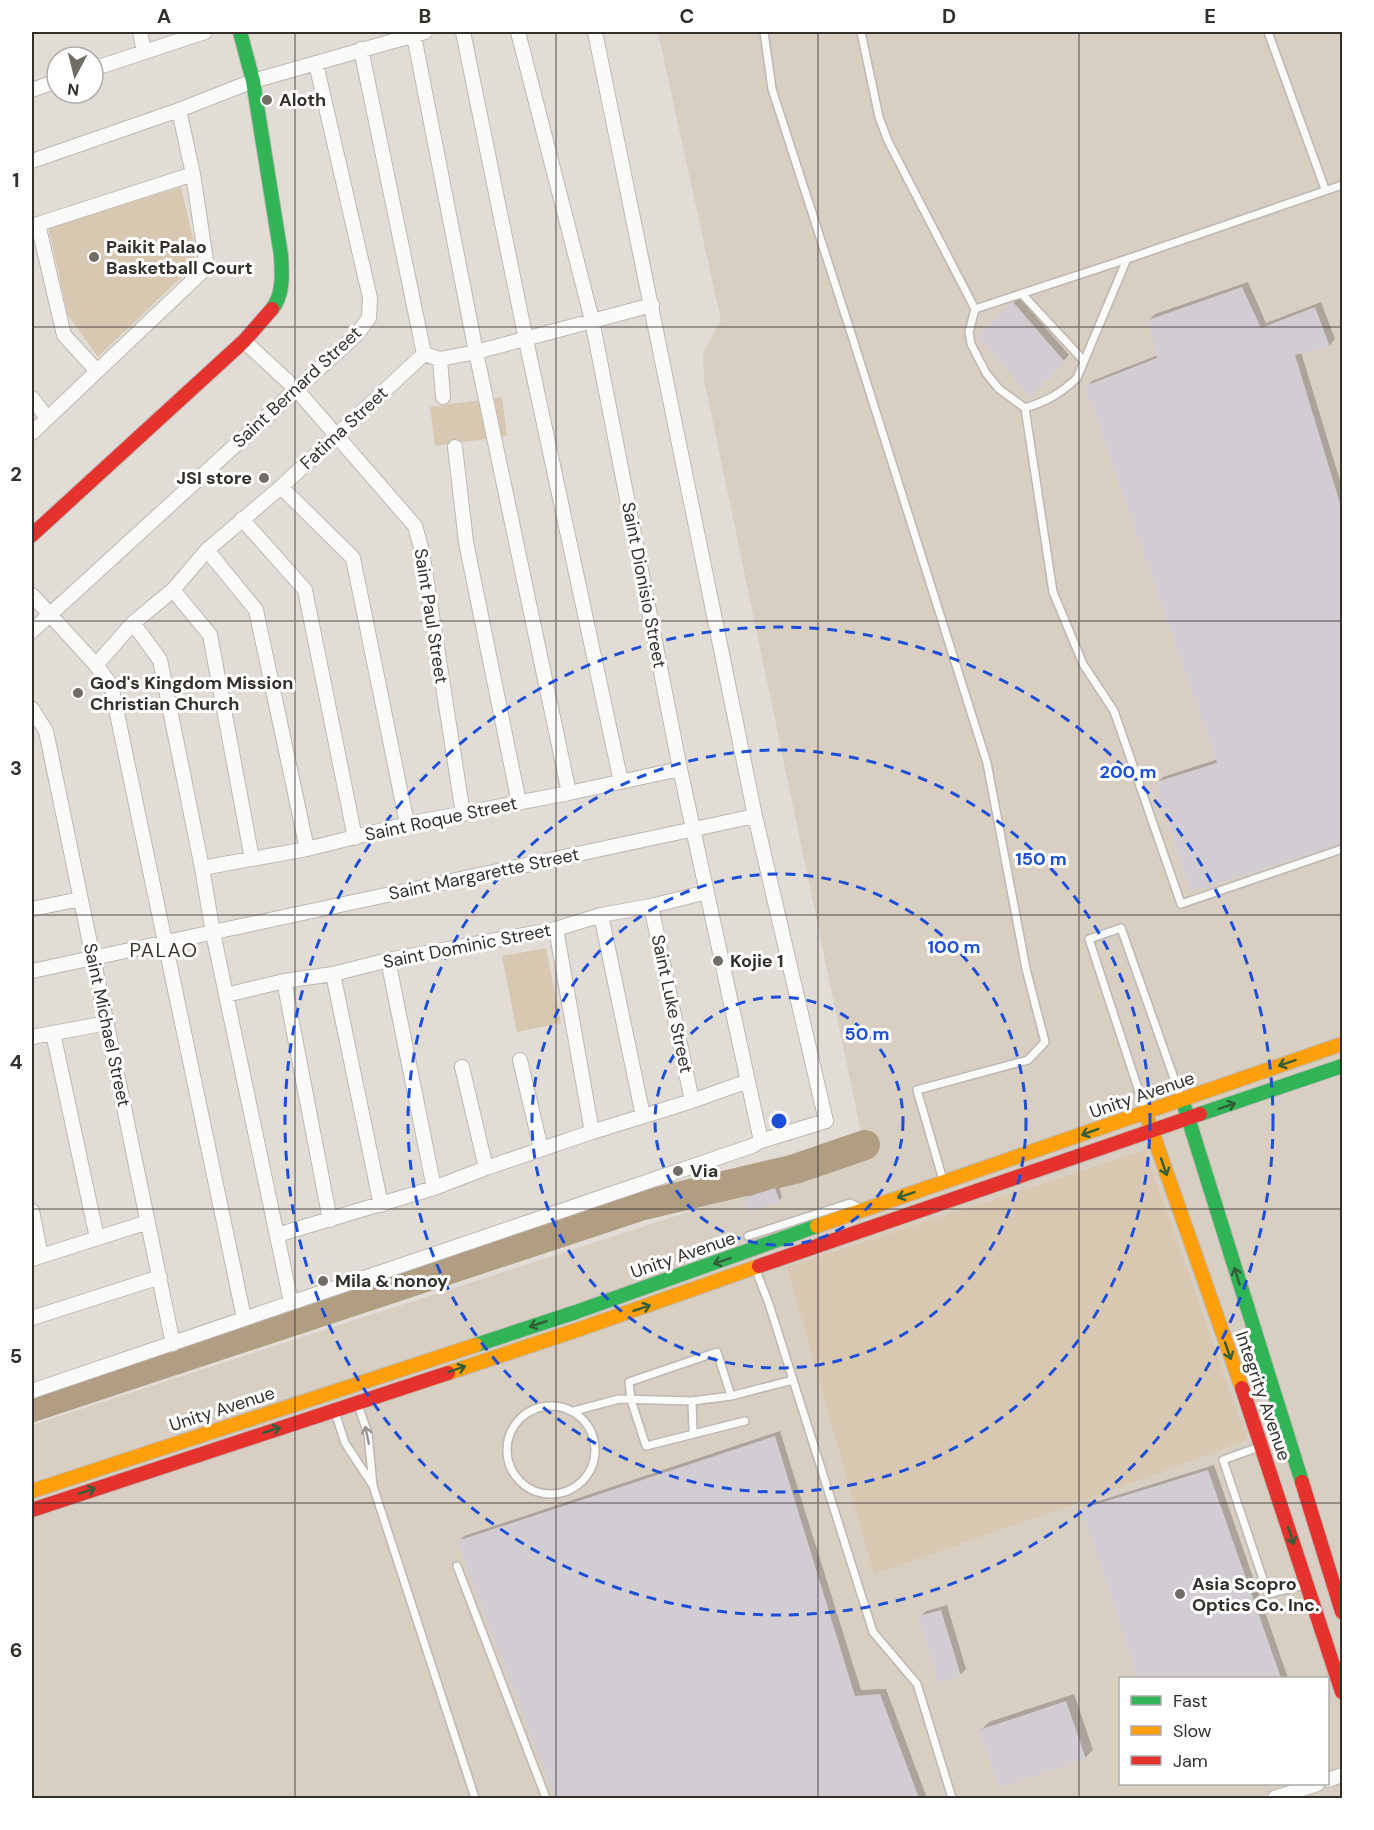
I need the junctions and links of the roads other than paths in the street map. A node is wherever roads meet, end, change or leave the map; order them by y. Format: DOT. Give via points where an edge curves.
graph roads {
  1 [pos="140,32"];
  2 [pos="205,32"];
  3 [pos="240,32"];
  4 [pos="463,32"];
  5 [pos="518,32"];
  6 [pos="595,32"];
  7 [pos="764,32"];
  8 [pos="861,32"];
  9 [pos="1268,32"];
  10 [pos="420,34"];
  11 [pos="361,49"];
  12 [pos="144,52"];
  13 [pos="316,64"];
  14 [pos="105,65"];
  15 [pos="253,81"];
  16 [pos="179,110"];
  17 [pos="32,162"];
  18 [pos="193,174"];
  19 [pos="1342,185"];
  20 [pos="1325,189"];
  21 [pos="34,225"];
  22 [pos="1127,259"];
  23 [pos="1023,294"];
  24 [pos="652,305"];
  25 [pos="975,309"];
  26 [pos="592,320"];
  27 [pos="526,340"];
  28 [pos="244,341"];
  29 [pos="476,352"];
  30 [pos="424,354"];
  31 [pos="440,359"];
  32 [pos="1084,362"];
  33 [pos="97,371"];
  34 [pos="296,389"];
  35 [pos="443,397"];
  36 [pos="32,398"];
  37 [pos="1025,408"];
  38 [pos="47,418"];
  39 [pos="32,433"];
  40 [pos="336,435"];
  41 [pos="455,447"];
  42 [pos="281,487"];
  43 [pos="242,519"];
  44 [pos="32,535"];
  45 [pos="207,550"];
  46 [pos="172,590"];
  47 [pos="32,595"];
  48 [pos="48,614"];
  49 [pos="133,623"];
  50 [pos="32,631"];
  51 [pos="96,665"];
  52 [pos="32,709"];
  53 [pos="680,769"];
  54 [pos="621,782"];
  55 [pos="569,793"];
  56 [pos="519,803"];
  57 [pos="463,814"];
  58 [pos="755,816"];
  59 [pos="407,824"];
  60 [pos="693,829"];
  61 [pos="355,838"];
  62 [pos="307,849"];
  63 [pos="1342,849"];
  64 [pos="252,859"];
  65 [pos="202,868"];
  66 [pos="706,892"];
  67 [pos="80,899"];
  68 [pos="651,906"];
  69 [pos="32,909"];
  70 [pos="601,915"];
  71 [pos="556,929"];
  72 [pos="213,933"];
  73 [pos="166,942"];
  74 [pos="92,958"];
  75 [pos="388,960"];
  76 [pos="32,971"];
  77 [pos="333,974"];
  78 [pos="284,981"];
  79 [pos="226,994"];
  80 [pos="107,1023"];
  81 [pos="53,1033"];
  82 [pos="32,1037"];
  83 [pos="1342,1044"];
  84 [pos="520,1060"];
  85 [pos="1342,1066"];
  86 [pos="462,1067"];
  87 [pos="748,1081"];
  88 [pos="1182,1100"];
  89 [pos="692,1101"];
  90 [pos="1145,1112"];
  91 [pos="643,1116"];
  92 [pos="1188,1119"];
  93 [pos="592,1132"];
  94 [pos="1152,1132"];
  95 [pos="761,1141"];
  96 [pos="541,1149"];
  97 [pos="486,1168"];
  98 [pos="943,1182"];
  99 [pos="434,1188"];
  100 [pos="381,1205"];
  101 [pos="864,1209"];
  102 [pos="32,1211"];
  103 [pos="330,1220"];
  104 [pos="148,1222"];
  105 [pos="277,1235"];
  106 [pos="748,1236"];
  107 [pos="97,1238"];
  108 [pos="36,1258"];
  109 [pos="755,1268"];
  110 [pos="160,1277"];
  111 [pos="291,1302"];
  112 [pos="32,1318"];
  113 [pos="244,1318"];
  114 [pos="174,1344"];
  115 [pos="793,1380"];
  116 [pos="352,1385"];
  117 [pos="32,1391"];
  118 [pos="330,1392"];
  119 [pos="731,1396"];
  120 [pos="631,1400"];
  121 [pos="357,1401"];
  122 [pos="692,1401"];
  123 [pos="334,1410"];
  124 [pos="574,1411"];
  125 [pos="745,1421"];
  126 [pos="693,1432"];
  127 [pos="1262,1446"];
  128 [pos="373,1486"];
  129 [pos="32,1491"];
  130 [pos="32,1510"];
  131 [pos="457,1566"];
  132 [pos="1307,1584"];
  133 [pos="1342,1612"];
  134 [pos="1342,1692"];
  135 [pos="1314,1785"];
  136 [pos="475,1798"];
  137 [pos="546,1798"];
  138 [pos="952,1798"];
  139 [pos="1275,1798"];
  1 -- 12 [label="street"];
  2 -- 12 [label="street"];
  3 -- 15 [label="street"];
  4 -- 27 [label="street"];
  5 -- 26 [label="street, Saint Dionisio Street"];
  6 -- 24 [label="street"];
  7 -- 98 [label="lane" via="772,89 987,763 1026,969 1045,1042 1028,1060 917,1090"];
  8 -- 25 [label="lane" via="888,141"];
  9 -- 20 [label="lane"];
  10 -- 11 [label="street"];
  10 -- 29 [label="street"];
  11 -- 13 [label="street"];
  11 -- 30 [label="street"];
  12 -- 14 [label="street"];
  13 -- 15 [label="street"];
  13 -- 34 [label="street, Saint Bernard Street" via="371,306 364,326"];
  15 -- 16 [label="street"];
  15 -- 28 [label="street" via="282,281 277,303"];
  16 -- 17 [label="street"];
  16 -- 18 [label="street"];
  18 -- 21 [label="street"];
  18 -- 33 [label="street" via="207,267"];
  19 -- 20 [label="lane"];
  20 -- 22 [label="lane"];
  21 -- 33 [label="street" via="64,335"];
  22 -- 23 [label="lane"];
  22 -- 32 [label="lane"];
  23 -- 25 [label="lane"];
  23 -- 32 [label="lane"];
  24 -- 26 [label="street"];
  24 -- 58 [label="street"];
  25 -- 37 [label="lane" via="969,332 971,344 999,389"];
  26 -- 27 [label="street"];
  26 -- 53 [label="street, Saint Dionisio Street"];
  27 -- 29 [label="street"];
  27 -- 54 [label="street"];
  28 -- 34 [label="street, Saint Paul Street"];
  28 -- 44 [label="street"];
  29 -- 31 [label="street"];
  29 -- 55 [label="street"];
  30 -- 31 [label="street"];
  30 -- 40 [label="street, Fatima Street"];
  31 -- 35 [label="street"];
  32 -- 37 [label="lane" via="1077,378 1062,393"];
  33 -- 38 [label="street"];
  34 -- 40 [label="street, Saint Paul Street"];
  34 -- 48 [label="street, Saint Bernard Street"];
  36 -- 38 [label="street"];
  37 -- 63 [label="lane" via="1053,592 1083,664 1114,711 1181,904"];
  38 -- 39 [label="street"];
  40 -- 42 [label="street, Fatima Street"];
  40 -- 57 [label="street, Saint Paul Street" via="415,526"];
  41 -- 56 [label="street" via="466,542"];
  42 -- 43 [label="street, Fatima Street"];
  42 -- 59 [label="street" via="353,558"];
  43 -- 45 [label="street, Fatima Street"];
  43 -- 61 [label="street" via="304,590"];
  45 -- 46 [label="street, Fatima Street"];
  45 -- 62 [label="street" via="256,610"];
  46 -- 49 [label="street, Fatima Street"];
  46 -- 64 [label="street" via="210,634"];
  47 -- 48 [label="street"];
  48 -- 50 [label="street, Saint Bernard Street"];
  48 -- 51 [label="street"];
  49 -- 51 [label="street, Fatima Street"];
  49 -- 65 [label="street" via="160,660"];
  51 -- 73 [label="street" via="111,685"];
  52 -- 67 [label="street, Saint Michael Street" via="46,731"];
  53 -- 54 [label="street, Saint Roque Street"];
  53 -- 60 [label="street, Saint Dionisio Street"];
  54 -- 55 [label="street, Saint Roque Street"];
  55 -- 56 [label="street, Saint Roque Street"];
  56 -- 57 [label="street, Saint Roque Street"];
  57 -- 59 [label="street, Saint Roque Street"];
  58 -- 60 [label="street, Saint Margarette Street"];
  58 -- 95 [label="street" via="826,1121"];
  59 -- 61 [label="street, Saint Roque Street"];
  60 -- 66 [label="street, Saint Dionisio Street"];
  60 -- 72 [label="street, Saint Margarette Street"];
  61 -- 62 [label="street, Saint Roque Street"];
  62 -- 64 [label="street, Saint Roque Street"];
  64 -- 65 [label="street, Saint Roque Street"];
  65 -- 72 [label="street"];
  66 -- 68 [label="street, Saint Dominic Street"];
  66 -- 87 [label="street, Saint Dionisio Street"];
  67 -- 69 [label="street"];
  67 -- 74 [label="street, Saint Michael Street"];
  68 -- 70 [label="street, Saint Dominic Street"];
  68 -- 89 [label="street, Saint Luke Street"];
  70 -- 71 [label="street, Saint Dominic Street"];
  70 -- 91 [label="street"];
  71 -- 75 [label="street, Saint Dominic Street"];
  71 -- 93 [label="street"];
  72 -- 73 [label="street, Saint Margarette Street"];
  72 -- 79 [label="street"];
  73 -- 74 [label="street, Saint Margarette Street"];
  73 -- 113 [label="street"];
  74 -- 76 [label="street, Saint Margarette Street"];
  74 -- 80 [label="street, Saint Michael Street"];
  75 -- 77 [label="street, Saint Dominic Street"];
  75 -- 99 [label="street"];
  77 -- 78 [label="street, Saint Dominic Street"];
  77 -- 100 [label="street"];
  78 -- 79 [label="street, Saint Dominic Street"];
  78 -- 103 [label="street"];
  79 -- 105 [label="street"];
  80 -- 81 [label="street"];
  80 -- 104 [label="street, Saint Michael Street"];
  81 -- 82 [label="street"];
  81 -- 107 [label="street"];
  83 -- 88 [label="street, Unity Avenue, one-way"];
  84 -- 96 [label="street"];
  92 -- 85 [label="street, Unity Avenue, one-way"];
  86 -- 97 [label="street"];
  87 -- 89 [label="street"];
  87 -- 95 [label="street, Saint Dionisio Street"];
  88 -- 90 [label="street, Unity Avenue"];
  88 -- 90 [label="lane" via="1120,928 1089,939"];
  88 -- 92 [label="street, Integrity Avenue"];
  89 -- 91 [label="street"];
  90 -- 94 [label="street, Integrity Avenue"];
  90 -- 98 [label="street, Unity Avenue, one-way"];
  91 -- 93 [label="street"];
  92 -- 94 [label="street, Unity Avenue"];
  133 -- 92 [label="street, Integrity Avenue, one-way"];
  93 -- 96 [label="street"];
  94 -- 109 [label="street, Unity Avenue"];
  94 -- 127 [label="street, Integrity Avenue, one-way"];
  95 -- 111 [label="street"];
  96 -- 97 [label="street"];
  97 -- 99 [label="street"];
  98 -- 101 [label="street, Unity Avenue, one-way"];
  99 -- 100 [label="street"];
  100 -- 103 [label="street"];
  101 -- 106 [label="lane" via="850,1203"];
  101 -- 116 [label="street, Unity Avenue, one-way" via="576,1312"];
  102 -- 108 [label="street"];
  103 -- 105 [label="street"];
  104 -- 107 [label="street"];
  104 -- 110 [label="street, Saint Michael Street"];
  105 -- 111 [label="street"];
  107 -- 108 [label="street"];
  109 -- 115 [label="lane"];
  121 -- 109 [label="street, Unity Avenue, one-way"];
  110 -- 112 [label="street"];
  110 -- 114 [label="street, Saint Michael Street"];
  111 -- 113 [label="street"];
  113 -- 114 [label="street"];
  114 -- 117 [label="street"];
  115 -- 119 [label="lane"];
  115 -- 138 [label="lane" via="873,1632 917,1684"];
  116 -- 118 [label="street, Unity Avenue"];
  116 -- 121 [label="lane"];
  118 -- 123 [label="lane"];
  118 -- 129 [label="street, Unity Avenue"];
  119 -- 120 [label="lane" via="717,1352 629,1382"];
  119 -- 122 [label="lane"];
  120 -- 122 [label="lane"];
  120 -- 124 [label="lane"];
  120 -- 126 [label="lane" via="646,1446"];
  121 -- 123 [label="street, Unity Avenue"];
  128 -- 121 [label="lane, one-way" via="368,1434"];
  122 -- 126 [label="lane"];
  123 -- 128 [label="lane" via="345,1443"];
  130 -- 123 [label="street, Unity Avenue, one-way"];
  124 -- 124 [label="lane" via="550,1405 527,1412 511,1429 507,1457 513,1474 526,1487 543,1493 561,1493 577,1486 590,1473 596,1456 595,1439 587,1422"];
  125 -- 126 [label="lane"];
  127 -- 132 [label="street, Integrity Avenue, one-way"];
  127 -- 132 [label="lane" via="1223,1460 1268,1594"];
  128 -- 136 [label="lane"];
  131 -- 137 [label="lane"];
  132 -- 134 [label="street, Integrity Avenue"];
  135 -- 139 [label="street"];
}
